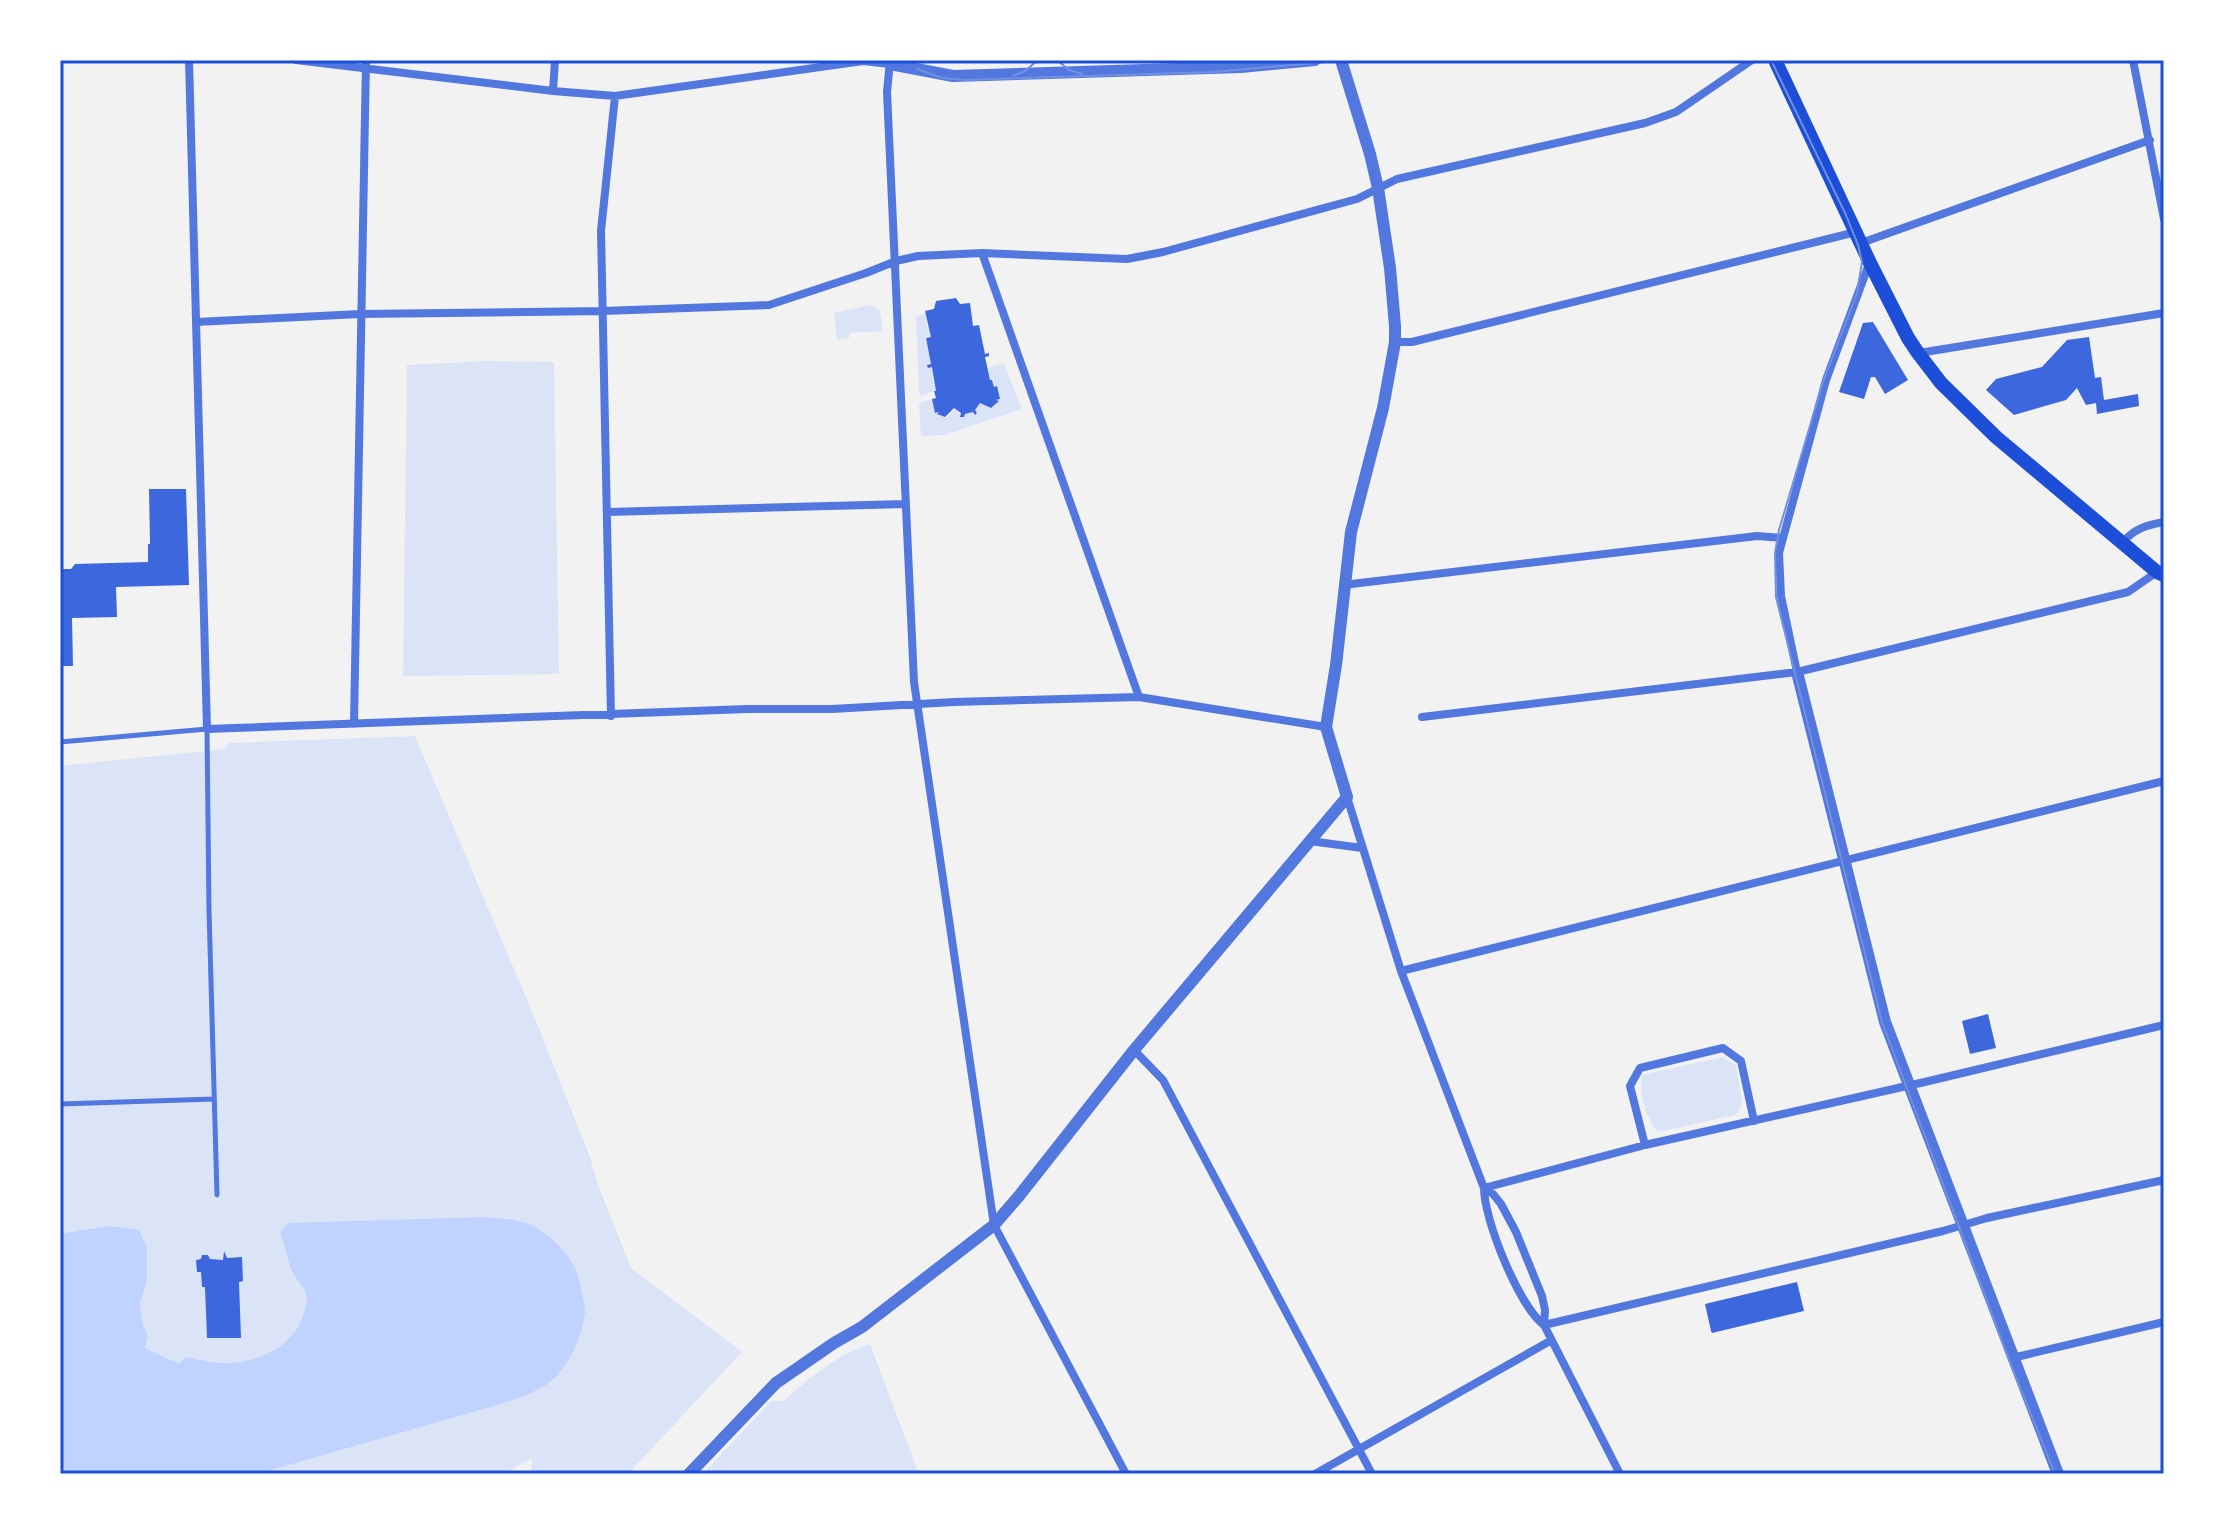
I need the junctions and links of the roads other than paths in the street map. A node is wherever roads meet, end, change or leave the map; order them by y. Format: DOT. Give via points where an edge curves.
graph roads {
  1 [pos="189,60"];
  2 [pos="296,60"];
  3 [pos="555,60"];
  4 [pos="1044,60"];
  5 [pos="1315,60"];
  6 [pos="1341,60"];
  7 [pos="1775,60"];
  8 [pos="2133,60"];
  9 [pos="889,61"];
  10 [pos="1748,62"];
  11 [pos="913,63"];
  12 [pos="366,64"];
  13 [pos="1041,74"];
  14 [pos="553,91"];
  15 [pos="615,96"];
  16 [pos="2150,140"];
  17 [pos="1378,188"];
  18 [pos="2164,219"];
  19 [pos="1859,238"];
  20 [pos="982,253"];
  21 [pos="896,261"];
  22 [pos="1870,263"];
  23 [pos="603,311"];
  24 [pos="2164,313"];
  25 [pos="360,314"];
  26 [pos="196,322"];
  27 [pos="1395,342"];
  28 [pos="1918,353"];
  29 [pos="906,504"];
  30 [pos="607,512"];
  31 [pos="2164,522"];
  32 [pos="1782,538"];
  33 [pos="2122,543"];
  34 [pos="2160,573"];
  35 [pos="1343,585"];
  36 [pos="2164,587"];
  37 [pos="1797,672"];
  38 [pos="1139,697"];
  39 [pos="918,703"];
  40 [pos="611,716"];
  41 [pos="1422,717"];
  42 [pos="354,724"];
  43 [pos="1326,727"];
  44 [pos="207,729"];
  45 [pos="60,742"];
  46 [pos="2164,781"];
  47 [pos="1347,797"];
  48 [pos="1310,841"];
  49 [pos="1362,848"];
  50 [pos="1845,861"];
  51 [pos="1401,971"];
  52 [pos="2164,1025"];
  53 [pos="1134,1050"];
  54 [pos="1910,1085"];
  55 [pos="214,1099"];
  56 [pos="60,1104"];
  57 [pos="1754,1121"];
  58 [pos="1645,1145"];
  59 [pos="2164,1180"];
  60 [pos="1484,1188"];
  61 [pos="217,1195"];
  62 [pos="994,1225"];
  63 [pos="1963,1225"];
  64 [pos="2164,1322"];
  65 [pos="1544,1325"];
  66 [pos="1550,1341"];
  67 [pos="2012,1358"];
  68 [pos="1359,1450"];
  69 [pos="689,1474"];
  70 [pos="1126,1474"];
  71 [pos="1315,1474"];
  72 [pos="1372,1474"];
  73 [pos="1620,1474"];
  74 [pos="2058,1474"];
  1 -- 26 [label="street"];
  2 -- 12 [label="street"];
  3 -- 14 [label="street"];
  4 -- 13 [label="street"];
  5 -- 13 [label="street"];
  6 -- 17 [label="street"];
  7 -- 19 [label="main road"];
  8 -- 16 [label="street"];
  9 -- 11 [label="street"];
  9 -- 15 [label="street"];
  9 -- 21 [label="street"];
  10 -- 17 [label="street" via="1676,112 1645,123 1397,179"];
  11 -- 13 [label="street" via="953,76"];
  12 -- 14 [label="street"];
  12 -- 25 [label="street"];
  14 -- 15 [label="street"];
  15 -- 23 [label="street" via="601,231"];
  16 -- 18 [label="street"];
  16 -- 19 [label="street"];
  17 -- 20 [label="street" via="1357,199 1127,259"];
  17 -- 27 [label="street"];
  19 -- 22 [label="main road"];
  19 -- 27 [label="street"];
  20 -- 21 [label="street"];
  20 -- 38 [label="street"];
  21 -- 23 [label="street" via="769,305"];
  21 -- 29 [label="street"];
  22 -- 28 [label="main road"];
  22 -- 32 [label="street" via="1826,380"];
  23 -- 25 [label="street"];
  23 -- 30 [label="street"];
  24 -- 28 [label="street"];
  25 -- 26 [label="street"];
  25 -- 42 [label="street"];
  26 -- 44 [label="street"];
  27 -- 35 [label="street" via="1354,514"];
  28 -- 33 [label="main road" via="1996,437"];
  29 -- 30 [label="street"];
  29 -- 39 [label="street"];
  30 -- 40 [label="street"];
  31 -- 33 [label="street" via="2137,529"];
  32 -- 35 [label="street" via="1757,536"];
  32 -- 37 [label="street" via="1781,596"];
  33 -- 34 [label="main road"];
  34 -- 36 [label="main road"];
  34 -- 37 [label="street" via="2128,592"];
  35 -- 43 [label="street"];
  37 -- 41 [label="street"];
  37 -- 50 [label="street"];
  38 -- 39 [label="street"];
  38 -- 43 [label="street"];
  39 -- 40 [label="street"];
  39 -- 62 [label="street"];
  40 -- 42 [label="street"];
  42 -- 44 [label="street"];
  43 -- 47 [label="street"];
  44 -- 45 [label="lane"];
  44 -- 55 [label="lane"];
  46 -- 50 [label="street"];
  47 -- 48 [label="street"];
  47 -- 49 [label="street"];
  48 -- 49 [label="street"];
  48 -- 53 [label="street"];
  49 -- 51 [label="street"];
  50 -- 51 [label="street"];
  50 -- 54 [label="street" via="1885,1022"];
  51 -- 60 [label="street"];
  52 -- 54 [label="street"];
  53 -- 62 [label="street"];
  53 -- 68 [label="street" via="1163,1080"];
  54 -- 57 [label="street"];
  54 -- 63 [label="street"];
  55 -- 56 [label="lane"];
  55 -- 61 [label="lane"];
  57 -- 58 [label="street"];
  57 -- 58 [label="street" via="1741,1061 1723,1048 1640,1068 1630,1086"];
  58 -- 60 [label="street"];
  59 -- 63 [label="street"];
  60 -- 65 [label="street" via="1494,1236"];
  60 -- 65 [label="street" via="1501,1204 1516,1232 1542,1296"];
  62 -- 69 [label="street" via="862,1327 776,1383"];
  62 -- 70 [label="street"];
  63 -- 65 [label="street"];
  63 -- 67 [label="street"];
  64 -- 67 [label="street"];
  65 -- 66 [label="street"];
  66 -- 68 [label="street"];
  66 -- 73 [label="street"];
  67 -- 74 [label="street"];
  68 -- 71 [label="street"];
  68 -- 72 [label="street"];
}
